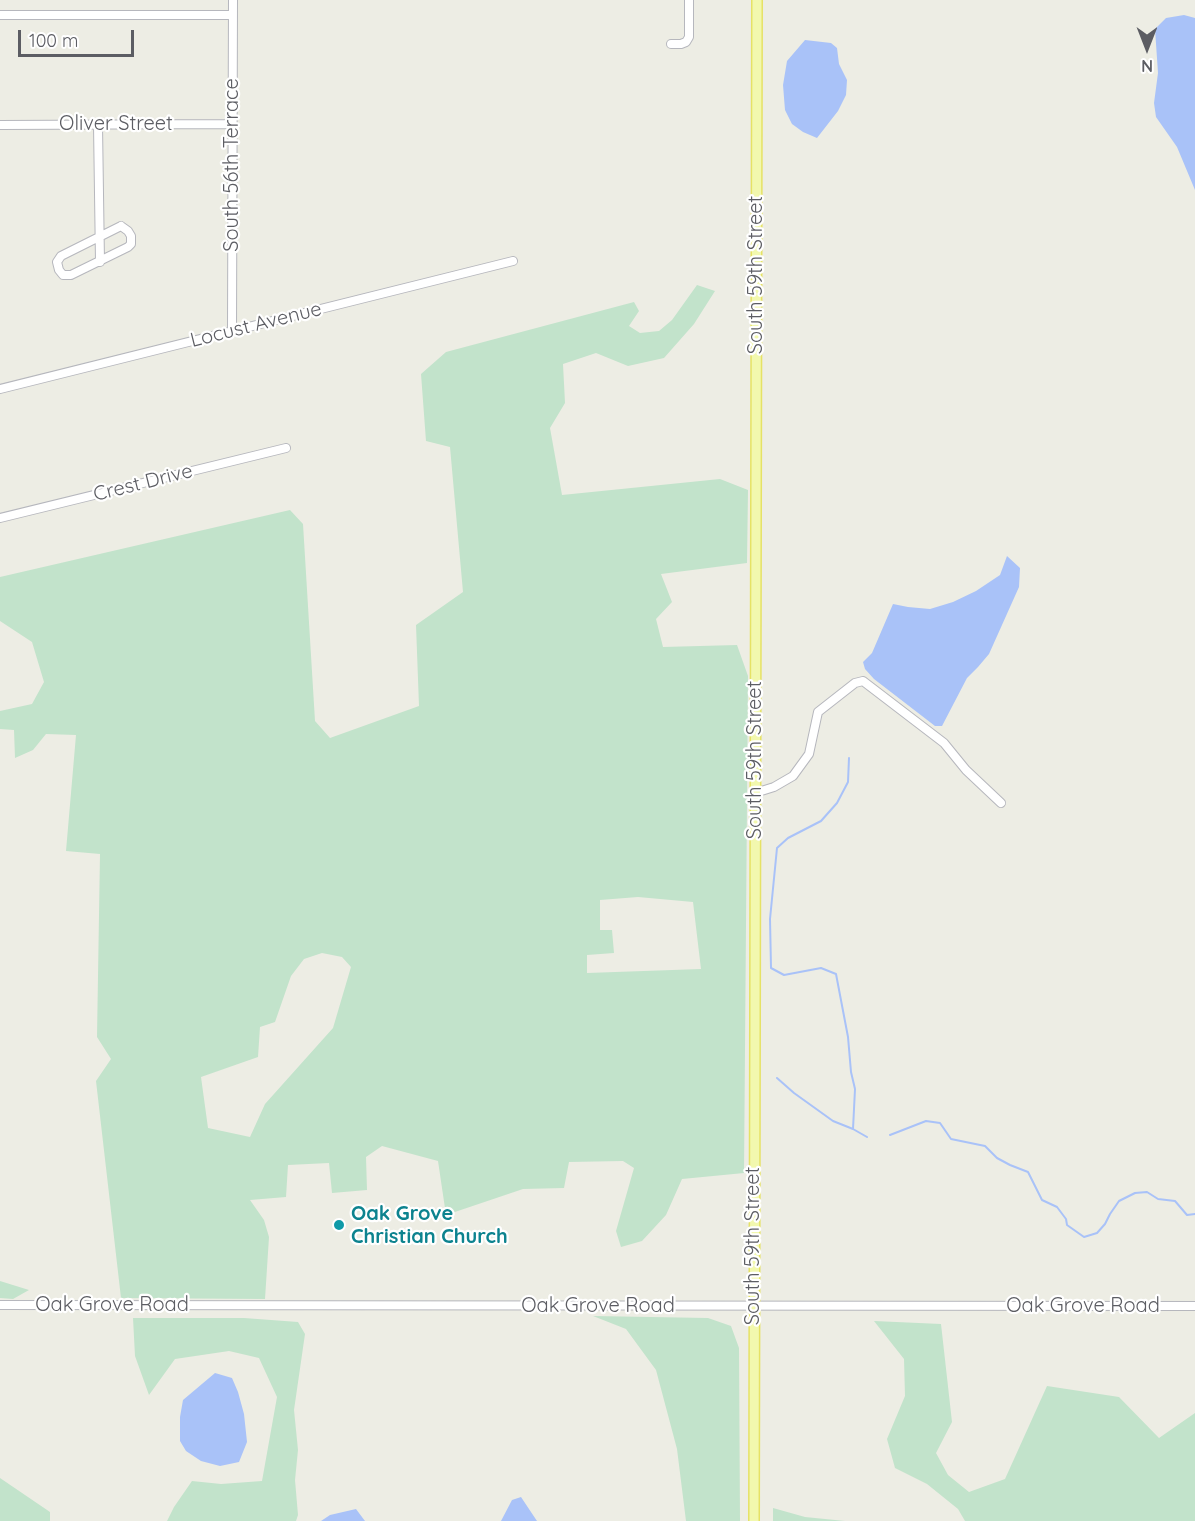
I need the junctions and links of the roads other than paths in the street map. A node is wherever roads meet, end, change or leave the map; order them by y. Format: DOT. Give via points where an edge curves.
graph roads {
  1 [pos="233,0"];
  2 [pos="689,0"];
  3 [pos="757,0"];
  4 [pos="0,15"];
  5 [pos="233,15"];
  6 [pos="670,44"];
  7 [pos="98,124"];
  8 [pos="232,124"];
  9 [pos="0,125"];
  10 [pos="99,237"];
  11 [pos="513,261"];
  12 [pos="100,262"];
  13 [pos="232,330"];
  14 [pos="0,389"];
  15 [pos="286,448"];
  16 [pos="0,518"];
  17 [pos="755,793"];
  18 [pos="1001,802"];
  19 [pos="0,1305"];
  20 [pos="753,1306"];
  21 [pos="1195,1306"];
  22 [pos="754,1521"];
  1 -- 5 [label="street, South 56th Terrace"];
  2 -- 6 [label="street" via="689,38 681,44"];
  3 -- 17 [label="main road, South 59th Street"];
  4 -- 5 [label="street"];
  5 -- 8 [label="street, South 56th Terrace"];
  7 -- 8 [label="street, Oliver Street"];
  7 -- 9 [label="street, Oliver Street"];
  7 -- 10 [label="street"];
  8 -- 13 [label="street, South 56th Terrace"];
  10 -- 12 [label="street"];
  10 -- 12 [label="street" via="122,226 131,236 128,247"];
  10 -- 12 [label="street" via="57,262 63,275"];
  11 -- 13 [label="street, Locust Avenue"];
  13 -- 14 [label="street, Locust Avenue"];
  15 -- 16 [label="street, Crest Drive"];
  17 -- 18 [label="street" via="785,783 793,776 809,754 818,712 855,682 863,681 944,743"];
  17 -- 20 [label="main road, South 59th Street"];
  19 -- 20 [label="street, Oak Grove Road"];
  20 -- 21 [label="street, Oak Grove Road"];
  20 -- 22 [label="main road, South 59th Street"];
}
